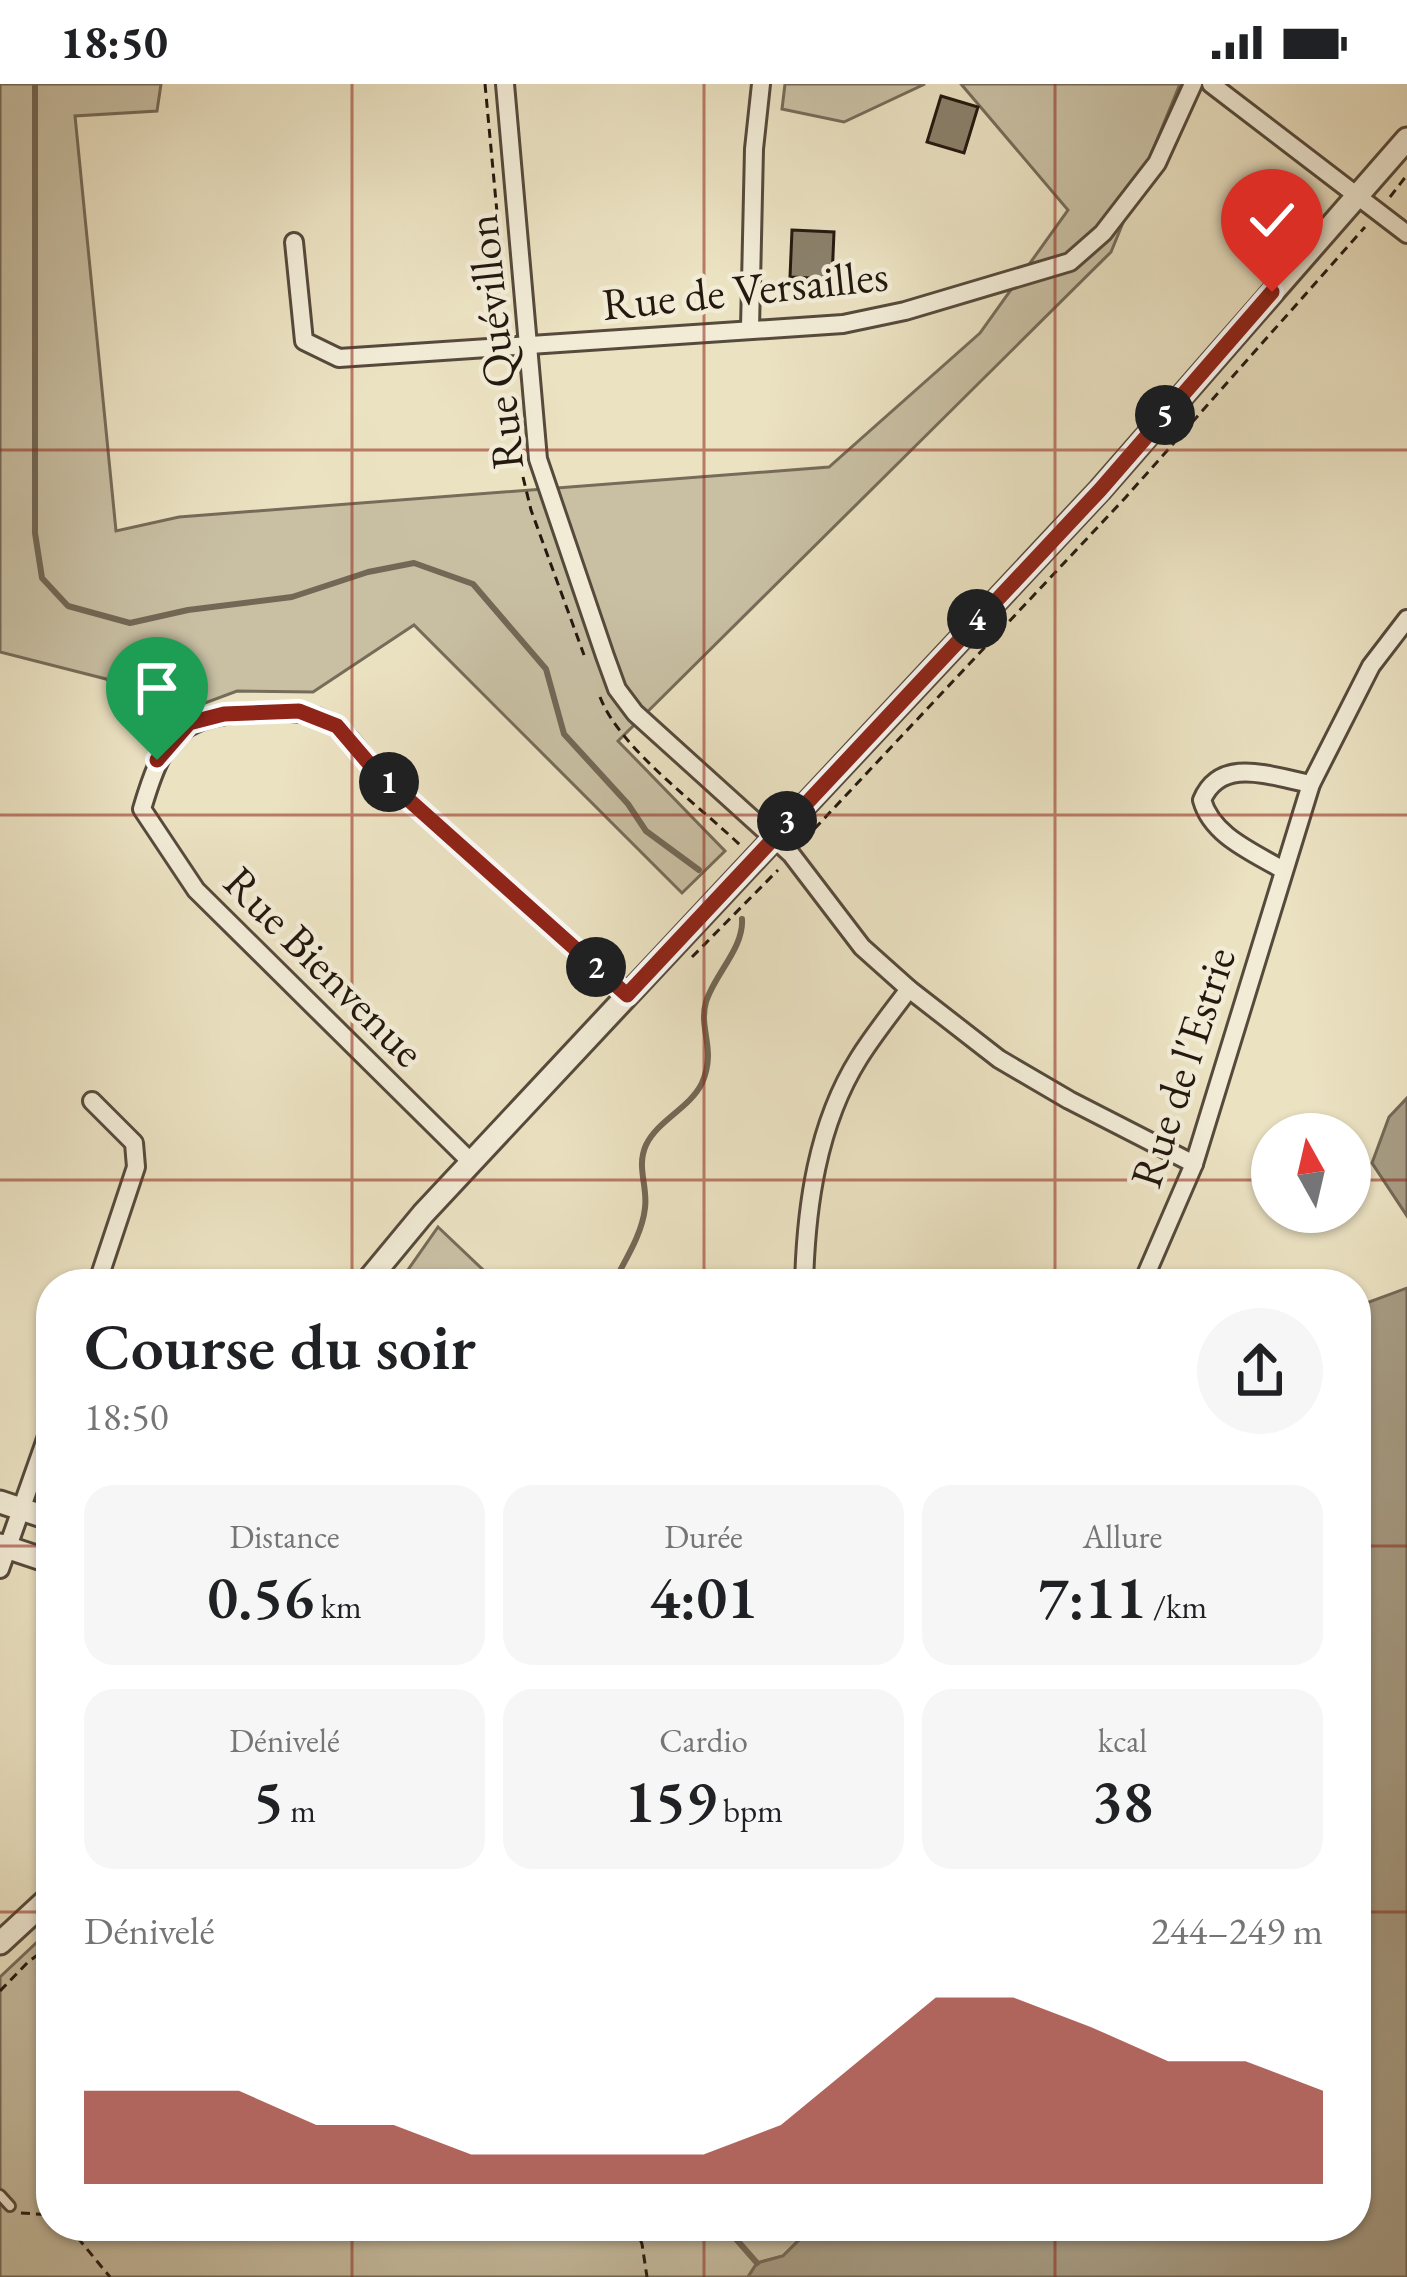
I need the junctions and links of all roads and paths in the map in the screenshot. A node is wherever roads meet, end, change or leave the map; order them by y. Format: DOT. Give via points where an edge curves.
graph roads {
  1 [pos="505,84"];
  2 [pos="761,84"];
  3 [pos="1193,84"];
  4 [pos="1210,84"];
  5 [pos="1407,139"];
  6 [pos="1358,194"];
  7 [pos="1407,234"];
  8 [pos="294,242"];
  9 [pos="750,328"];
  10 [pos="528,345"];
  11 [pos="1407,619"];
  12 [pos="1311,784"];
  13 [pos="772,837"];
  14 [pos="1283,870"];
  15 [pos="909,989"];
  16 [pos="627,995"];
  17 [pos="92,1101"];
  18 [pos="472,1162"];
  19 [pos="1193,1164"];
  20 [pos="103,1269"];
  21 [pos="378,1269"];
  22 [pos="805,1269"];
  23 [pos="1148,1269"];
  24 [pos="36,1471"];
  25 [pos="0,1502"];
  26 [pos="23,1510"];
  27 [pos="36,1514"];
  28 [pos="3,1554"];
  29 [pos="36,1560"];
  30 [pos="36,1910"];
  31 [pos="0,1943"];
  32 [pos="36,1958"];
  33 [pos="0,1990"];
  34 [pos="0,2195"];
  35 [pos="10,2206"];
  36 [pos="36,2214"];
  37 [pos="80,2241"];
  38 [pos="641,2241"];
  39 [pos="110,2277"];
  40 [pos="647,2277"];
  1 -- 10 [label="street, Rue Quévillon"];
  2 -- 9 [label="street"];
  3 -- 9 [label="street, Rue de Versailles" via="1157,163 1070,262 843,324"];
  4 -- 6 [label="street"];
  5 -- 6 [label="street"];
  6 -- 7 [label="street"];
  6 -- 13 [label="street" via="1100,490"];
  8 -- 10 [label="street, Rue de Versailles" via="304,341 339,358"];
  9 -- 10 [label="street, Rue de Versailles"];
  10 -- 13 [label="street, Rue Quévillon" via="538,459 617,689"];
  11 -- 12 [label="street, Rue de l'Estrie" via="1371,666"];
  12 -- 14 [label="street, Rue de l'Estrie"];
  12 -- 14 [label="street" via="1229,772 1202,800 1220,830"];
  13 -- 15 [label="street, Rue Quévillon" via="862,947"];
  13 -- 16 [label="street"];
  14 -- 19 [label="street, Rue de l'Estrie"];
  15 -- 19 [label="street, Rue Quévillon" via="999,1059"];
  15 -- 22 [label="street" via="858,1059 819,1153"];
  16 -- 18 [label="street"];
  16 -- 18 [label="street, Rue Bienvenue" via="372,767 337,726 299,711 189,723 157,760 142,809 196,890"];
  17 -- 20 [label="street" via="134,1143 136,1167"];
  18 -- 21 [label="street"];
  19 -- 23 [label="street, Rue de l'Estrie"];
  24 -- 26 [label="street"];
  25 -- 26 [label="street"];
  26 -- 27 [label="street"];
  26 -- 28 [label="street"];
  28 -- 29 [label="street"];
  30 -- 31 [label="street"];
  32 -- 33 [label="path"];
  34 -- 35 [label="lane"];
  35 -- 36 [label="path"];
  37 -- 39 [label="path"];
  38 -- 40 [label="path"];
}
